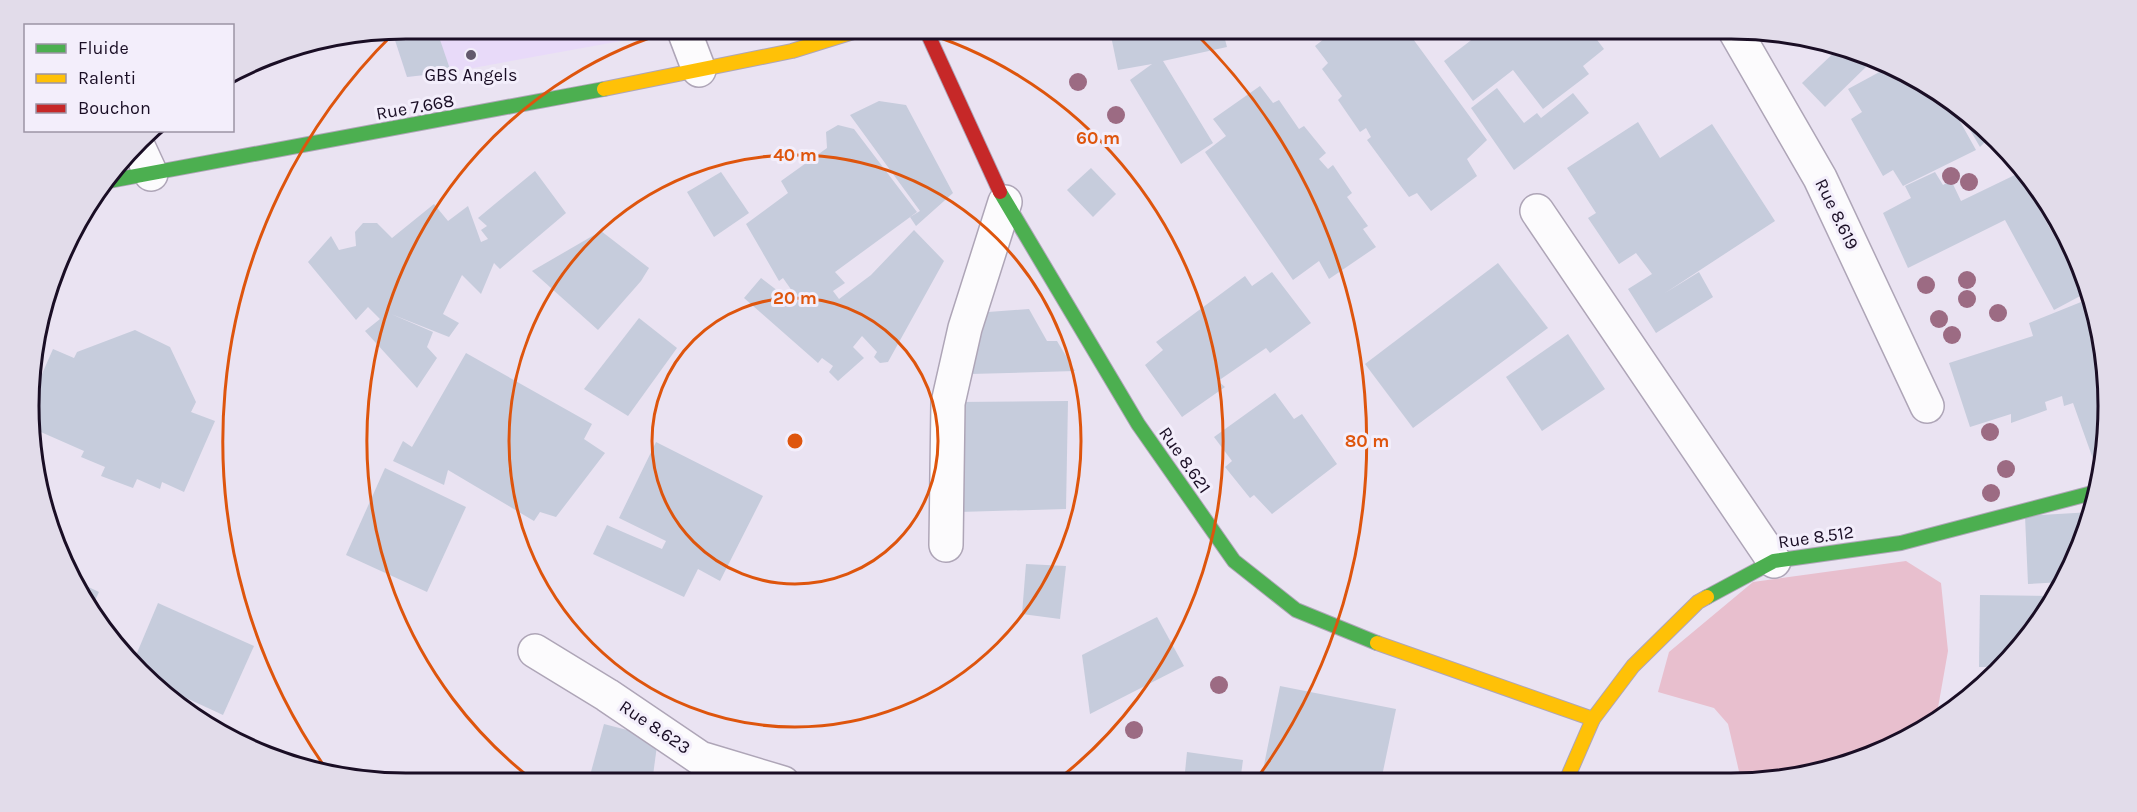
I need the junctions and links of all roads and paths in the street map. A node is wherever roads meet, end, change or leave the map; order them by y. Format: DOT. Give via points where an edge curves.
graph roads {
  1 [pos="687,39"];
  2 [pos="831,39"];
  3 [pos="930,39"];
  4 [pos="1740,39"];
  5 [pos="699,70"];
  6 [pos="144,160"];
  7 [pos="123,172"];
  8 [pos="1005,202"];
  9 [pos="1538,211"];
  10 [pos="1927,406"];
  11 [pos="2087,494"];
  12 [pos="946,545"];
  13 [pos="1774,561"];
  14 [pos="535,651"];
  15 [pos="1593,719"];
  16 [pos="750,773"];
  17 [pos="1569,773"];
  1 -- 5 [label="street"];
  2 -- 5 [label="street, Rue 7.668"];
  3 -- 8 [label="street, Rue 8.621"];
  4 -- 10 [label="street, Rue 8.619" via="1820,178"];
  5 -- 6 [label="street, Rue 7.668" via="520,106"];
  6 -- 7 [label="street, Rue 7.668"];
  8 -- 12 [label="street" via="965,328 948,403"];
  8 -- 15 [label="street, Rue 8.621" via="1138,424 1234,561 1296,610 1377,643"];
  9 -- 13 [label="street"];
  11 -- 13 [label="street, Rue 8.512" via="1901,543"];
  13 -- 15 [label="street, Rue 8.512" via="1698,602 1633,666"];
  14 -- 16 [label="street, Rue 8.623" via="700,758"];
  15 -- 17 [label="street, Rue 8.512"];
}
